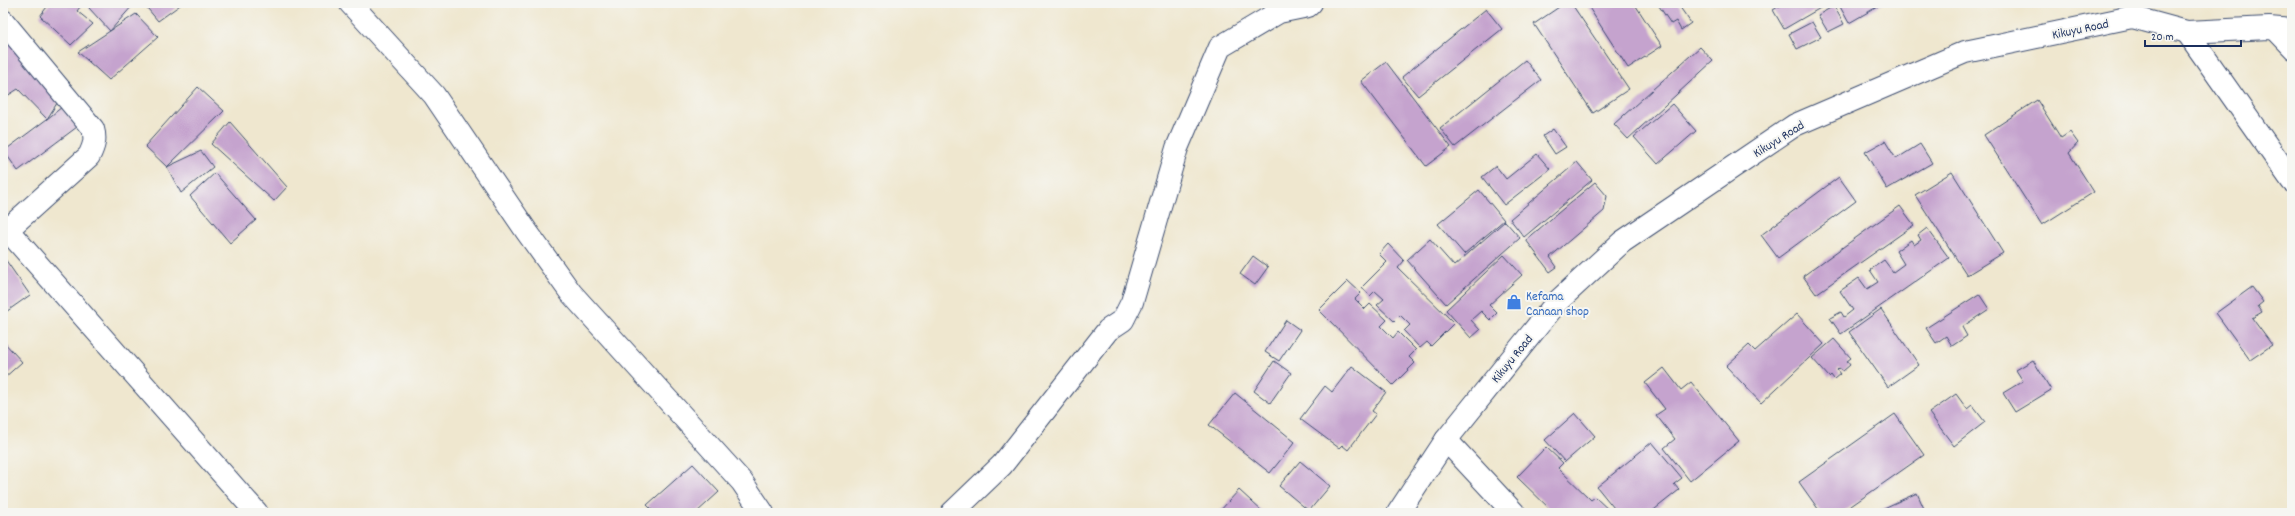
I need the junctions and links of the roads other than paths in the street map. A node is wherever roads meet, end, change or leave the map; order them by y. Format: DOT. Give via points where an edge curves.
graph roads {
  1 [pos="350,3"];
  2 [pos="1311,3"];
  3 [pos="3,21"];
  4 [pos="2269,28"];
  5 [pos="2292,30"];
  6 [pos="2187,32"];
  7 [pos="2292,52"];
  8 [pos="2292,181"];
  9 [pos="5,227"];
  10 [pos="1446,440"];
  11 [pos="257,513"];
  12 [pos="763,513"];
  13 [pos="952,513"];
  14 [pos="1398,513"];
  15 [pos="1514,513"];
  1 -- 12 [label="street" via="434,95 571,293 742,482"];
  2 -- 13 [label="street" via="1308,6 1279,12 1220,47 1177,148 1132,302 1122,320 1108,330 1002,465"];
  3 -- 9 [label="street" via="93,128 95,135 95,145 89,156"];
  4 -- 5 [label="street, Kikuyu Road"];
  4 -- 6 [label="street, Kikuyu Road"];
  4 -- 7 [label="lane"];
  6 -- 8 [label="street"];
  6 -- 10 [label="street, Kikuyu Road" via="2132,17 1965,52 1795,125 1622,242 1556,302"];
  9 -- 11 [label="street"];
  10 -- 14 [label="street, Kikuyu Road"];
  10 -- 15 [label="street"];
}
